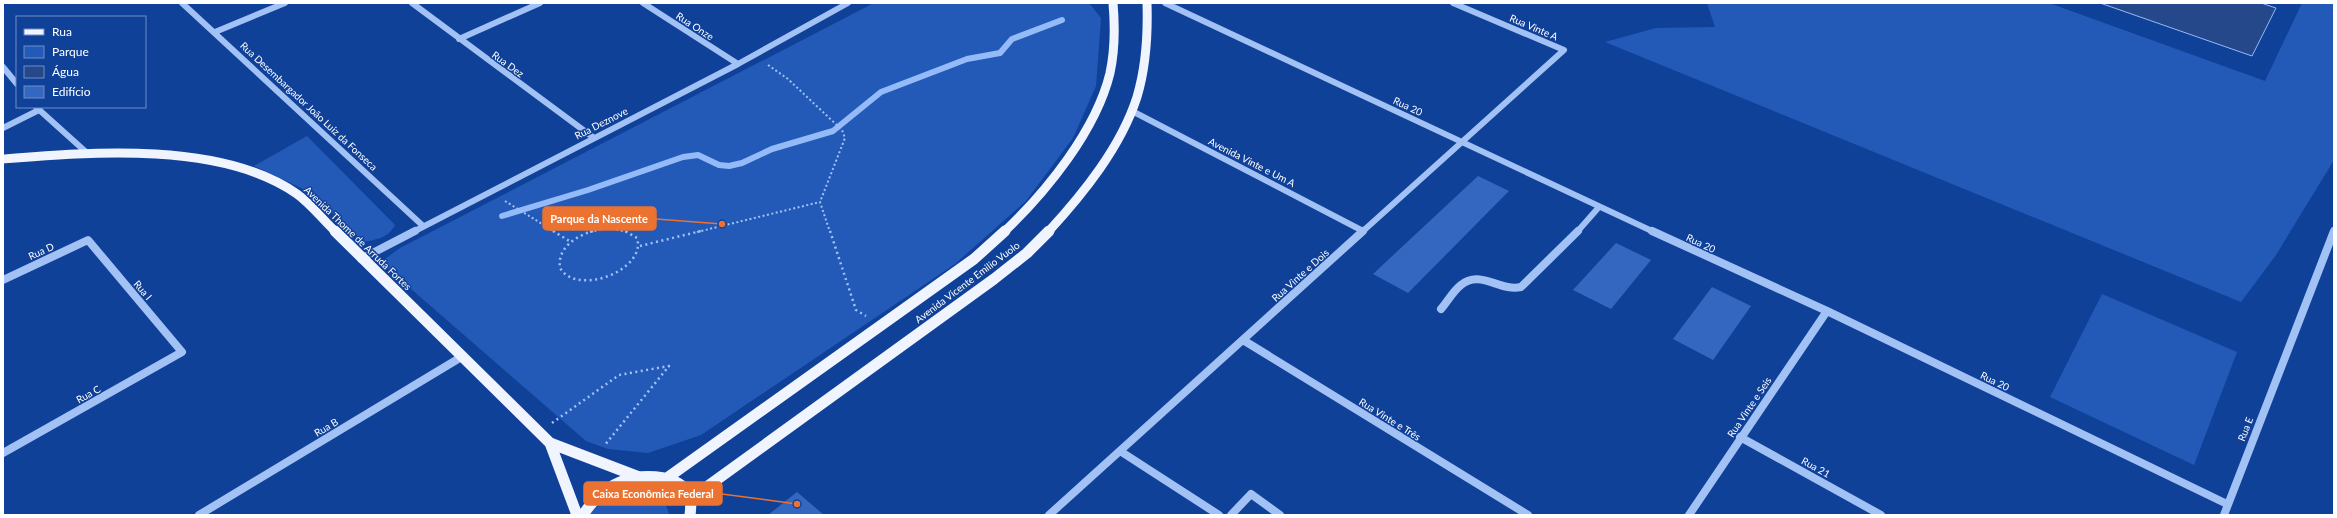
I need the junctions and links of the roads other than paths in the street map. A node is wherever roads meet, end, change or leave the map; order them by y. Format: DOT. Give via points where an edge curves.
graph roads {
  1 [pos="182,3"];
  2 [pos="285,3"];
  3 [pos="412,3"];
  4 [pos="540,3"];
  5 [pos="643,3"];
  6 [pos="848,3"];
  7 [pos="1113,3"];
  8 [pos="1147,3"];
  9 [pos="1165,3"];
  10 [pos="1453,3"];
  11 [pos="215,32"];
  12 [pos="459,39"];
  13 [pos="1564,50"];
  14 [pos="738,64"];
  15 [pos="3,66"];
  16 [pos="16,83"];
  17 [pos="38,109"];
  18 [pos="1132,111"];
  19 [pos="3,128"];
  20 [pos="594,138"];
  21 [pos="1461,143"];
  22 [pos="86,152"];
  23 [pos="3,159"];
  24 [pos="1599,207"];
  25 [pos="422,225"];
  26 [pos="2334,231"];
  27 [pos="1363,232"];
  28 [pos="88,240"];
  29 [pos="361,259"];
  30 [pos="3,280"];
  31 [pos="1441,309"];
  32 [pos="1827,312"];
  33 [pos="1243,340"];
  34 [pos="182,352"];
  35 [pos="463,356"];
  36 [pos="1740,438"];
  37 [pos="550,443"];
  38 [pos="1120,451"];
  39 [pos="3,453"];
  40 [pos="639,477"];
  41 [pos="667,478"];
  42 [pos="690,499"];
  43 [pos="2227,504"];
  44 [pos="691,514"];
  45 [pos="199,515"];
  46 [pos="577,515"];
  47 [pos="583,515"];
  48 [pos="1049,515"];
  49 [pos="1219,515"];
  50 [pos="1231,515"];
  51 [pos="1280,515"];
  52 [pos="1528,515"];
  53 [pos="1689,515"];
  54 [pos="1881,515"];
  55 [pos="2224,515"];
  1 -- 11 [label="street, Rua Desembargador João Luiz da Fonseca"];
  2 -- 11 [label="street"];
  3 -- 12 [label="street, Rua Dez"];
  4 -- 12 [label="street"];
  5 -- 14 [label="street, Rua Onze"];
  6 -- 14 [label="street, Rua Deznove"];
  7 -- 41 [label="main road, Avenida Vicente Emilio Vuolo" via="1115,31 1110,73 1094,115 1061,168 1035,203 974,259"];
  8 -- 18 [label="main road, Avenida Vicente Emilio Vuolo" via="1148,38 1140,84"];
  9 -- 21 [label="street, Rua 20"];
  10 -- 13 [label="street, Rua Vinte A"];
  11 -- 25 [label="street, Rua Desembargador João Luiz da Fonseca"];
  12 -- 20 [label="street, Rua Dez"];
  13 -- 21 [label="street, Rua Vinte e Dois"];
  14 -- 20 [label="street, Rua Deznove"];
  15 -- 16 [label="street"];
  17 -- 19 [label="street"];
  17 -- 22 [label="street"];
  18 -- 27 [label="street, Avenida Vinte e Um A"];
  18 -- 42 [label="main road, Avenida Vicente Emilio Vuolo" via="1105,160 1050,229 1027,253"];
  20 -- 25 [label="street, Rua Deznove"];
  21 -- 24 [label="street, Rua 20"];
  21 -- 27 [label="street, Rua Vinte e Dois"];
  22 -- 23 [label="main road, Avenida Thome de Arruda Fortes"];
  22 -- 29 [label="main road, Avenida Thome de Arruda Fortes" via="174,155 227,165 261,175 297,194"];
  24 -- 31 [label="street" via="1566,244 1521,286 1515,289 1505,288 1486,279 1473,278 1462,284"];
  24 -- 32 [label="street, Rua 20"];
  25 -- 29 [label="street, Rua Deznove"];
  26 -- 43 [label="street, Rua E"];
  27 -- 33 [label="street, Rua Vinte e Dois"];
  28 -- 30 [label="street, Rua D"];
  28 -- 34 [label="street, Rua I"];
  29 -- 35 [label="main road, Avenida Thome de Arruda Fortes"];
  32 -- 36 [label="street, Rua Vinte e Seis"];
  32 -- 43 [label="street, Rua 20"];
  33 -- 38 [label="street, Rua Vinte e Dois"];
  33 -- 52 [label="street, Rua Vinte e Três"];
  34 -- 39 [label="street, Rua C"];
  35 -- 37 [label="main road, Avenida Thome de Arruda Fortes"];
  35 -- 45 [label="street, Rua B"];
  36 -- 53 [label="street, Rua Vinte e Seis"];
  36 -- 54 [label="street, Rua 21"];
  37 -- 40 [label="main road, Avenida Thome de Arruda Fortes"];
  37 -- 46 [label="main road, Avenida Thome de Arruda Fortes"];
  38 -- 48 [label="street, Rua Vinte e Dois"];
  38 -- 49 [label="street"];
  40 -- 41 [label="main road"];
  40 -- 47 [label="main road" via="620,482 603,492"];
  41 -- 42 [label="main road" via="685,490"];
  42 -- 44 [label="main road"];
  43 -- 55 [label="street, Rua E"];
  50 -- 51 [label="street" via="1250,494"];
}
